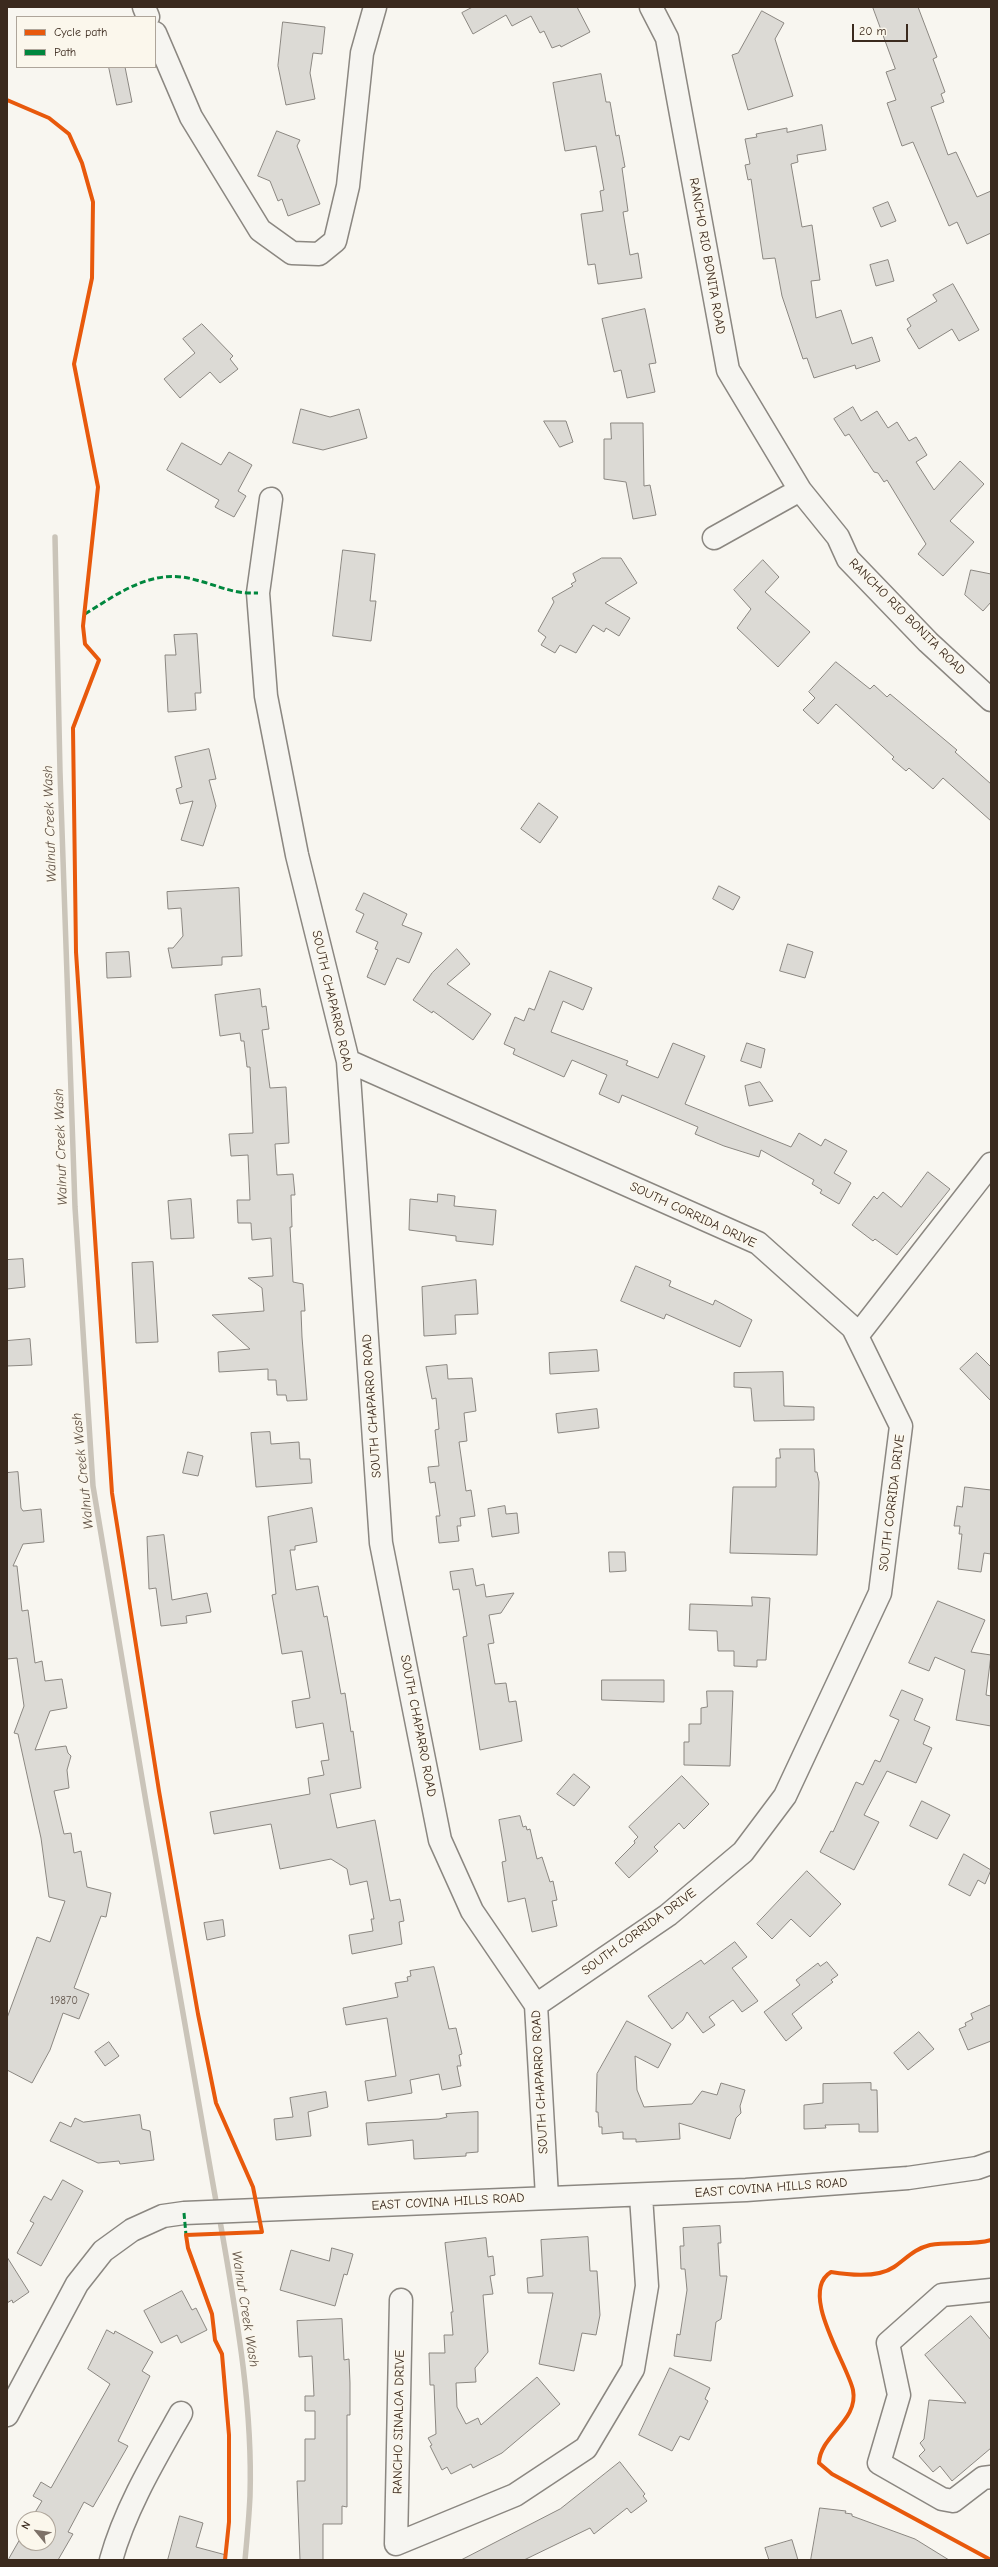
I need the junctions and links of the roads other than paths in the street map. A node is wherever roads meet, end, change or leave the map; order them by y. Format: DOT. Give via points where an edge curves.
graph roads {
  1 [pos="375,7"];
  2 [pos="651,7"];
  3 [pos="156,35"];
  4 [pos="800,490"];
  5 [pos="271,499"];
  6 [pos="714,538"];
  7 [pos="991,700"];
  8 [pos="348,1061"];
  9 [pos="991,1164"];
  10 [pos="857,1336"];
  11 [pos="536,2005"];
  12 [pos="991,2163"];
  13 [pos="641,2196"];
  14 [pos="547,2197"];
  15 [pos="991,2290"];
  16 [pos="401,2300"];
  17 [pos="180,2413"];
  18 [pos="7,2415"];
  19 [pos="991,2477"];
  20 [pos="111,2560"];
  1 -- 3 [label="street" via="362,53 348,186 335,241 318,254 292,253 260,230 192,117"];
  2 -- 4 [label="street, RANCHO RIO BONITA ROAD" via="667,38 728,370"];
  4 -- 6 [label="street"];
  4 -- 7 [label="street, RANCHO RIO BONITA ROAD" via="838,538 848,559 928,642"];
  5 -- 8 [label="street, SOUTH CHAPARRO ROAD" via="258,593 267,704 297,855"];
  8 -- 10 [label="street, SOUTH CORRIDA DRIVE" via="758,1243 853,1328"];
  8 -- 11 [label="street, SOUTH CHAPARRO ROAD" via="381,1543 440,1840 472,1911"];
  9 -- 10 [label="street"];
  10 -- 11 [label="street, SOUTH CORRIDA DRIVE" via="901,1426 880,1593 785,1796 738,1857 668,1914"];
  11 -- 14 [label="street, SOUTH CHAPARRO ROAD"];
  12 -- 13 [label="street, EAST COVINA HILLS ROAD" via="977,2168 908,2178"];
  13 -- 14 [label="street, EAST COVINA HILLS ROAD"];
  13 -- 16 [label="street, RANCHO SINALOA DRIVE" via="647,2286 633,2369 586,2448 515,2495 396,2544"];
  14 -- 18 [label="street, EAST COVINA HILLS ROAD" via="163,2216 132,2230 103,2251 77,2284"];
  15 -- 19 [label="street" via="942,2295 888,2343 899,2395 879,2463 942,2499 953,2501 983,2478"];
  17 -- 20 [label="street" via="138,2494"];
}
